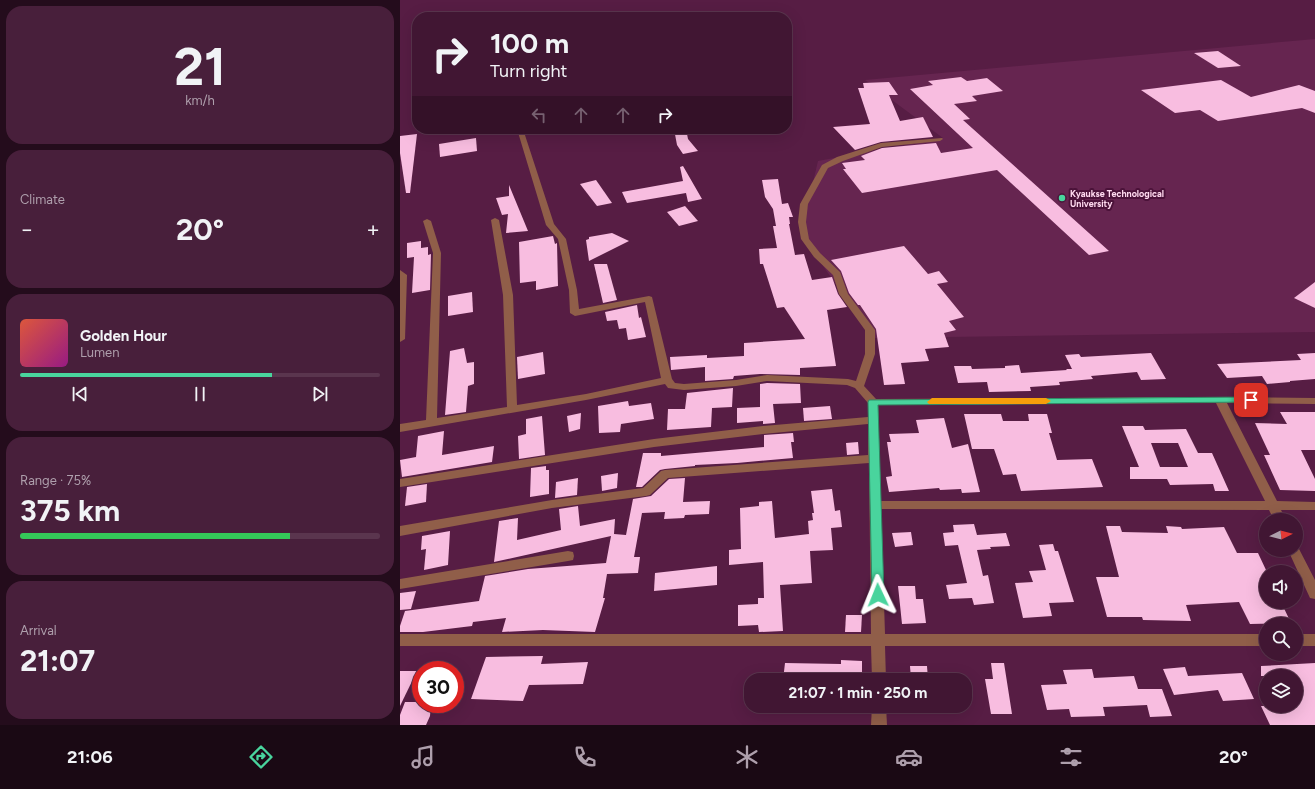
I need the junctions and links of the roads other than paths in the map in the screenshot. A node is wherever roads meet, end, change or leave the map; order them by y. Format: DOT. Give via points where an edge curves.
graph roads {
  1 [pos="522,134"];
  2 [pos="940,139"];
  3 [pos="495,220"];
  4 [pos="427,221"];
  5 [pos="401,275"];
  6 [pos="400,339"];
  7 [pos="667,380"];
  8 [pos="859,386"];
  9 [pos="1220,400"];
  10 [pos="1315,401"];
  11 [pos="873,402"];
  12 [pos="512,410"];
  13 [pos="873,420"];
  14 [pos="431,423"];
  15 [pos="400,428"];
  16 [pos="874,459"];
  17 [pos="400,483"];
  18 [pos="875,505"];
  19 [pos="1274,506"];
  20 [pos="1315,506"];
  21 [pos="1277,513"];
  22 [pos="400,530"];
  23 [pos="568,556"];
  24 [pos="1297,557"];
  25 [pos="400,584"];
  26 [pos="1315,594"];
  27 [pos="400,640"];
  28 [pos="879,640"];
  29 [pos="1259,640"];
  30 [pos="1303,640"];
  31 [pos="1315,640"];
  32 [pos="879,673"];
  33 [pos="879,713"];
  34 [pos="879,725"];
  1 -- 7 [label="street" via="550,226 562,239 575,312 649,299"];
  2 -- 8 [label="street" via="881,146 840,159 825,167 804,204 802,222 806,239 817,255 837,274 844,294 870,330 870,354"];
  3 -- 12 [label="street" via="508,295"];
  4 -- 14 [label="street" via="437,253"];
  5 -- 6 [label="street"];
  7 -- 8 [label="street" via="672,386 684,387 767,378 848,382"];
  7 -- 12 [label="street"];
  8 -- 11 [label="street"];
  9 -- 10 [label="street"];
  9 -- 11 [label="street"];
  9 -- 19 [label="street"];
  11 -- 13 [label="street"];
  12 -- 14 [label="street"];
  13 -- 16 [label="street"];
  13 -- 17 [label="street" via="654,443"];
  14 -- 15 [label="street"];
  16 -- 18 [label="street"];
  16 -- 22 [label="street" via="665,474 646,492 552,504"];
  18 -- 19 [label="street"];
  18 -- 28 [label="street"];
  19 -- 20 [label="street"];
  19 -- 21 [label="street"];
  23 -- 25 [label="street"];
  24 -- 26 [label="street"];
  27 -- 28 [label="street"];
  28 -- 29 [label="street"];
  28 -- 32 [label="street"];
  30 -- 31 [label="street"];
  33 -- 34 [label="street"];
}
